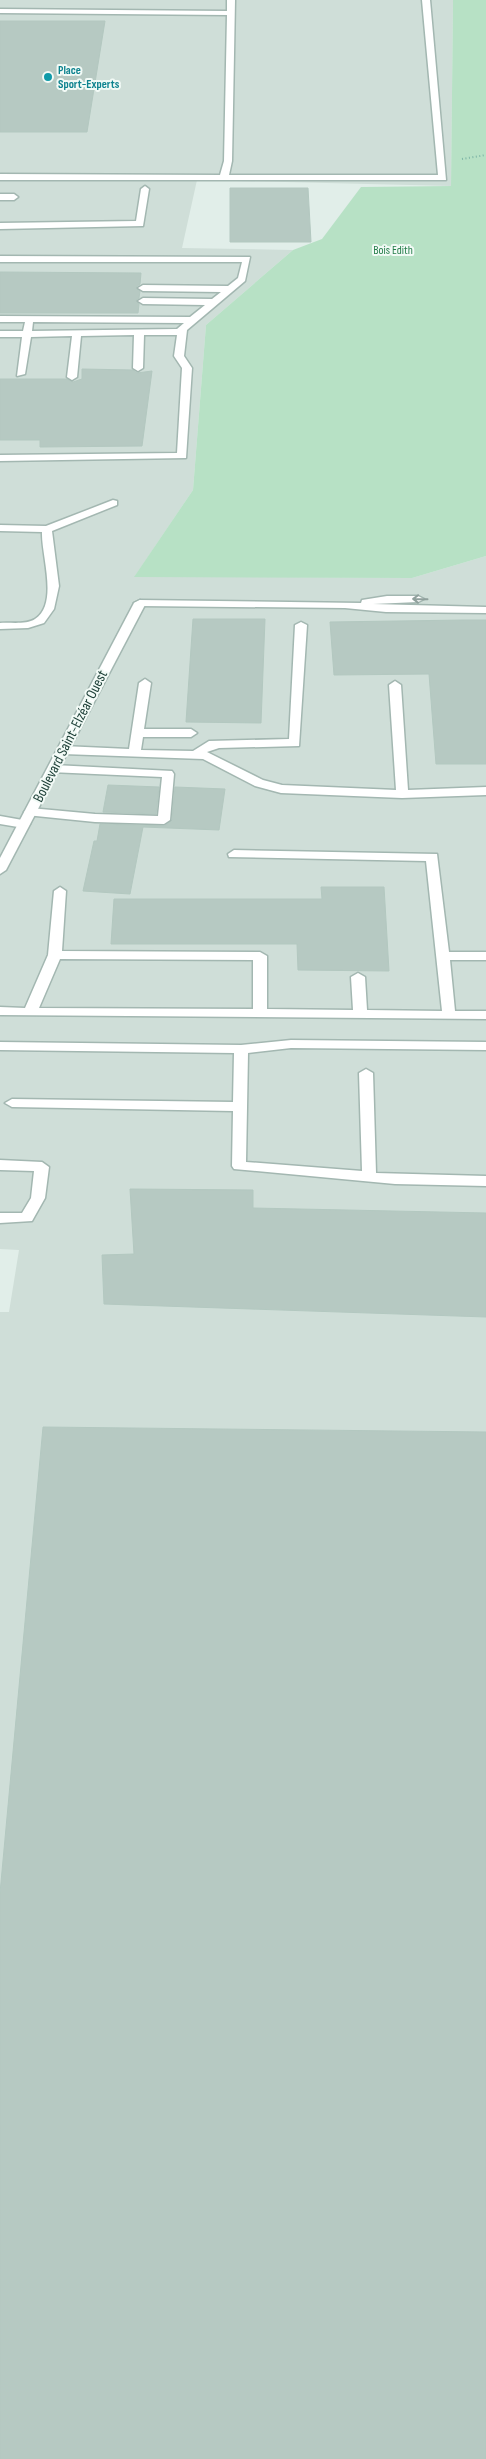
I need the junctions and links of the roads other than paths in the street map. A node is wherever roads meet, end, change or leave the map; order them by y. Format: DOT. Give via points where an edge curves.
graph roads {
  1 [pos="230,0"];
  2 [pos="426,0"];
  3 [pos="0,11"];
  4 [pos="230,12"];
  5 [pos="0,177"];
  6 [pos="224,177"];
  7 [pos="145,189"];
  8 [pos="0,197"];
  9 [pos="14,197"];
  10 [pos="0,226"];
  11 [pos="0,259"];
  12 [pos="143,288"];
  13 [pos="230,289"];
  14 [pos="143,301"];
  15 [pos="214,302"];
  16 [pos="0,319"];
  17 [pos="29,319"];
  18 [pos="191,320"];
  19 [pos="181,332"];
  20 [pos="27,333"];
  21 [pos="78,333"];
  22 [pos="139,333"];
  23 [pos="0,334"];
  24 [pos="138,368"];
  25 [pos="20,374"];
  26 [pos="72,377"];
  27 [pos="0,458"];
  28 [pos="114,503"];
  29 [pos="0,528"];
  30 [pos="47,529"];
  31 [pos="486,600"];
  32 [pos="345,605"];
  33 [pos="486,610"];
  34 [pos="301,625"];
  35 [pos="0,626"];
  36 [pos="145,683"];
  37 [pos="394,685"];
  38 [pos="136,733"];
  39 [pos="190,733"];
  40 [pos="63,750"];
  41 [pos="134,753"];
  42 [pos="197,754"];
  43 [pos="54,769"];
  44 [pos="486,791"];
  45 [pos="402,794"];
  46 [pos="30,812"];
  47 [pos="0,820"];
  48 [pos="24,824"];
  49 [pos="234,854"];
  50 [pos="0,870"];
  51 [pos="60,891"];
  52 [pos="55,955"];
  53 [pos="442,956"];
  54 [pos="486,956"];
  55 [pos="358,977"];
  56 [pos="0,1011"];
  57 [pos="31,1012"];
  58 [pos="260,1014"];
  59 [pos="360,1014"];
  60 [pos="449,1015"];
  61 [pos="486,1015"];
  62 [pos="0,1046"];
  63 [pos="486,1046"];
  64 [pos="241,1049"];
  65 [pos="366,1073"];
  66 [pos="12,1103"];
  67 [pos="240,1107"];
  68 [pos="0,1166"];
  69 [pos="369,1176"];
  70 [pos="486,1181"];
  71 [pos="0,1218"];
  1 -- 4 [label="street"];
  2 -- 6 [label="street" via="444,178"];
  3 -- 4 [label="street"];
  4 -- 6 [label="street" via="228,161"];
  5 -- 6 [label="street"];
  7 -- 10 [label="street" via="140,224"];
  8 -- 9 [label="street"];
  11 -- 13 [label="street" via="247,258 242,279"];
  12 -- 13 [label="street"];
  13 -- 15 [label="street"];
  14 -- 15 [label="street"];
  15 -- 18 [label="street"];
  16 -- 17 [label="street"];
  17 -- 18 [label="street"];
  17 -- 20 [label="street"];
  18 -- 19 [label="street"];
  19 -- 22 [label="street"];
  19 -- 27 [label="street" via="179,356 187,368 182,456"];
  20 -- 21 [label="street"];
  20 -- 23 [label="street"];
  20 -- 25 [label="street"];
  21 -- 22 [label="street"];
  21 -- 26 [label="street"];
  22 -- 24 [label="street"];
  28 -- 30 [label="street"];
  29 -- 30 [label="street"];
  30 -- 35 [label="street" via="46,541 54,576 47,611 34,624"];
  31 -- 32 [label="street, one-way" via="387,599"];
  32 -- 33 [label="street" via="386,610"];
  32 -- 40 [label="street, Boulevard Saint-Elzéar Ouest" via="140,603"];
  34 -- 42 [label="street" via="295,743 209,745"];
  36 -- 38 [label="street"];
  37 -- 45 [label="street"];
  38 -- 39 [label="street"];
  38 -- 41 [label="street"];
  40 -- 41 [label="street"];
  40 -- 43 [label="street, Boulevard Saint-Elzéar Ouest"];
  41 -- 42 [label="street"];
  42 -- 45 [label="street" via="214,759 259,783 281,789"];
  43 -- 46 [label="street, Boulevard Saint-Elzéar Ouest"];
  43 -- 46 [label="street" via="168,774 164,820"];
  44 -- 45 [label="street"];
  46 -- 48 [label="street, Boulevard Saint-Elzéar Ouest"];
  47 -- 48 [label="street"];
  48 -- 50 [label="street, Boulevard Saint-Elzéar Ouest"];
  49 -- 53 [label="street" via="432,857"];
  51 -- 52 [label="street"];
  52 -- 57 [label="street"];
  52 -- 58 [label="street" via="260,956"];
  53 -- 54 [label="street"];
  53 -- 60 [label="street"];
  55 -- 59 [label="street"];
  56 -- 57 [label="street"];
  57 -- 58 [label="street"];
  58 -- 59 [label="street"];
  59 -- 60 [label="street"];
  60 -- 61 [label="street"];
  62 -- 64 [label="street"];
  63 -- 64 [label="street" via="291,1044"];
  64 -- 67 [label="street"];
  65 -- 69 [label="street"];
  66 -- 67 [label="street"];
  67 -- 69 [label="street" via="239,1166"];
  68 -- 71 [label="street" via="42,1167 38,1198 27,1218"];
  69 -- 70 [label="street"];
}
